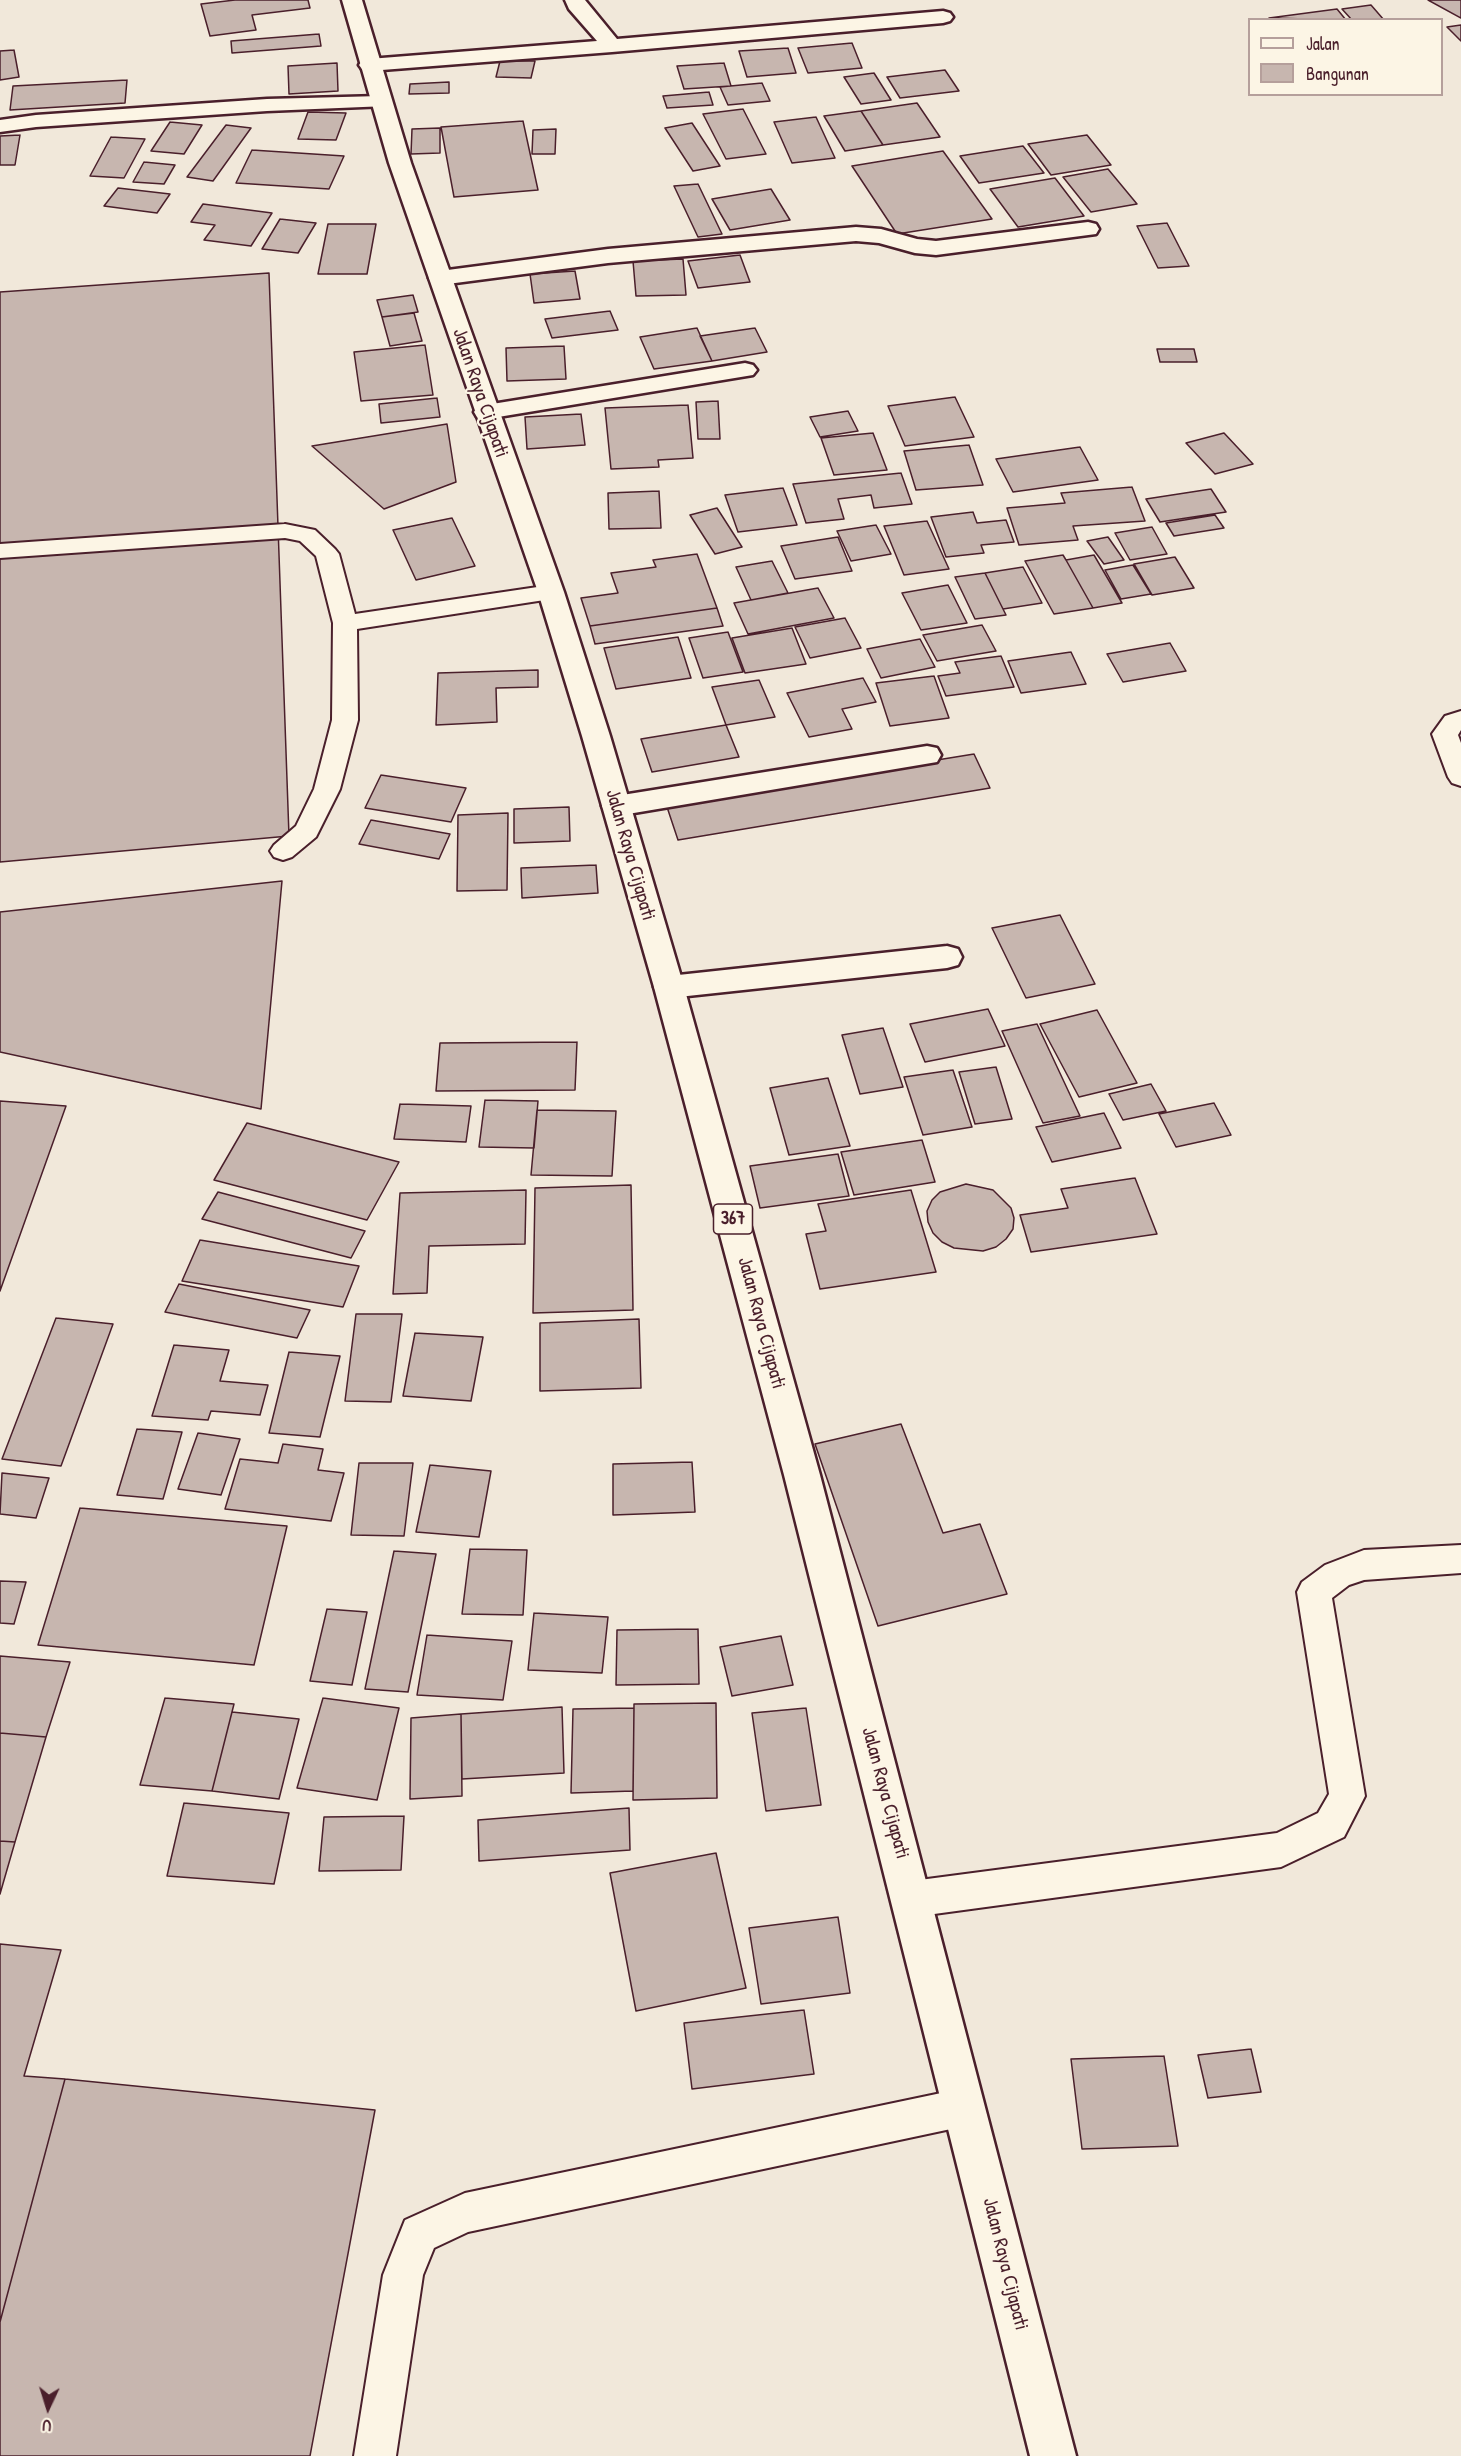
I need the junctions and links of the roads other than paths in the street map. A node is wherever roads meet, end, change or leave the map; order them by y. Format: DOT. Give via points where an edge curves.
graph roads {
  1 [pos="352,0"];
  2 [pos="575,0"];
  3 [pos="943,16"];
  4 [pos="612,46"];
  5 [pos="369,65"];
  6 [pos="380,102"];
  7 [pos="0,126"];
  8 [pos="1088,229"];
  9 [pos="440,278"];
  10 [pos="745,370"];
  11 [pos="486,412"];
  12 [pos="0,551"];
  13 [pos="551,592"];
  14 [pos="345,623"];
  15 [pos="1461,719"];
  16 [pos="927,755"];
  17 [pos="1461,777"];
  18 [pos="616,806"];
  19 [pos="283,851"];
  20 [pos="947,957"];
  21 [pos="669,987"];
  22 [pos="1461,1559"];
  23 [pos="912,1899"];
  24 [pos="965,2107"];
  25 [pos="375,2456"];
  26 [pos="1053,2456"];
  1 -- 5 [label="main road, Jalan Raya Cijapati / 367"];
  2 -- 4 [label="main road"];
  3 -- 4 [label="main road"];
  4 -- 5 [label="main road"];
  5 -- 6 [label="main road, Jalan Raya Cijapati / 367"];
  6 -- 7 [label="main road" via="267,105"];
  6 -- 9 [label="main road, Jalan Raya Cijapati / 367"];
  8 -- 9 [label="main road" via="936,249 856,234 608,256"];
  9 -- 11 [label="main road, Jalan Raya Cijapati / 367"];
  10 -- 11 [label="main road"];
  11 -- 13 [label="main road, Jalan Raya Cijapati / 367"];
  12 -- 14 [label="lane" via="285,531 307,535 327,554"];
  13 -- 14 [label="lane"];
  13 -- 18 [label="main road, Jalan Raya Cijapati / 367"];
  14 -- 19 [label="lane" via="345,720 327,789 307,831"];
  15 -- 17 [label="lane" via="1444,734"];
  16 -- 18 [label="main road"];
  18 -- 21 [label="main road, Jalan Raya Cijapati / 367"];
  20 -- 21 [label="main road"];
  21 -- 23 [label="main road, Jalan Raya Cijapati / 367"];
  22 -- 23 [label="lane" via="1364,1565 1337,1575 1314,1592 1347,1796 1331,1825 1281,1850"];
  23 -- 24 [label="main road, Jalan Raya Cijapati / 367"];
  24 -- 25 [label="lane" via="465,2213 419,2234 403,2276"];
  24 -- 26 [label="main road, Jalan Raya Cijapati / 367"];
}
